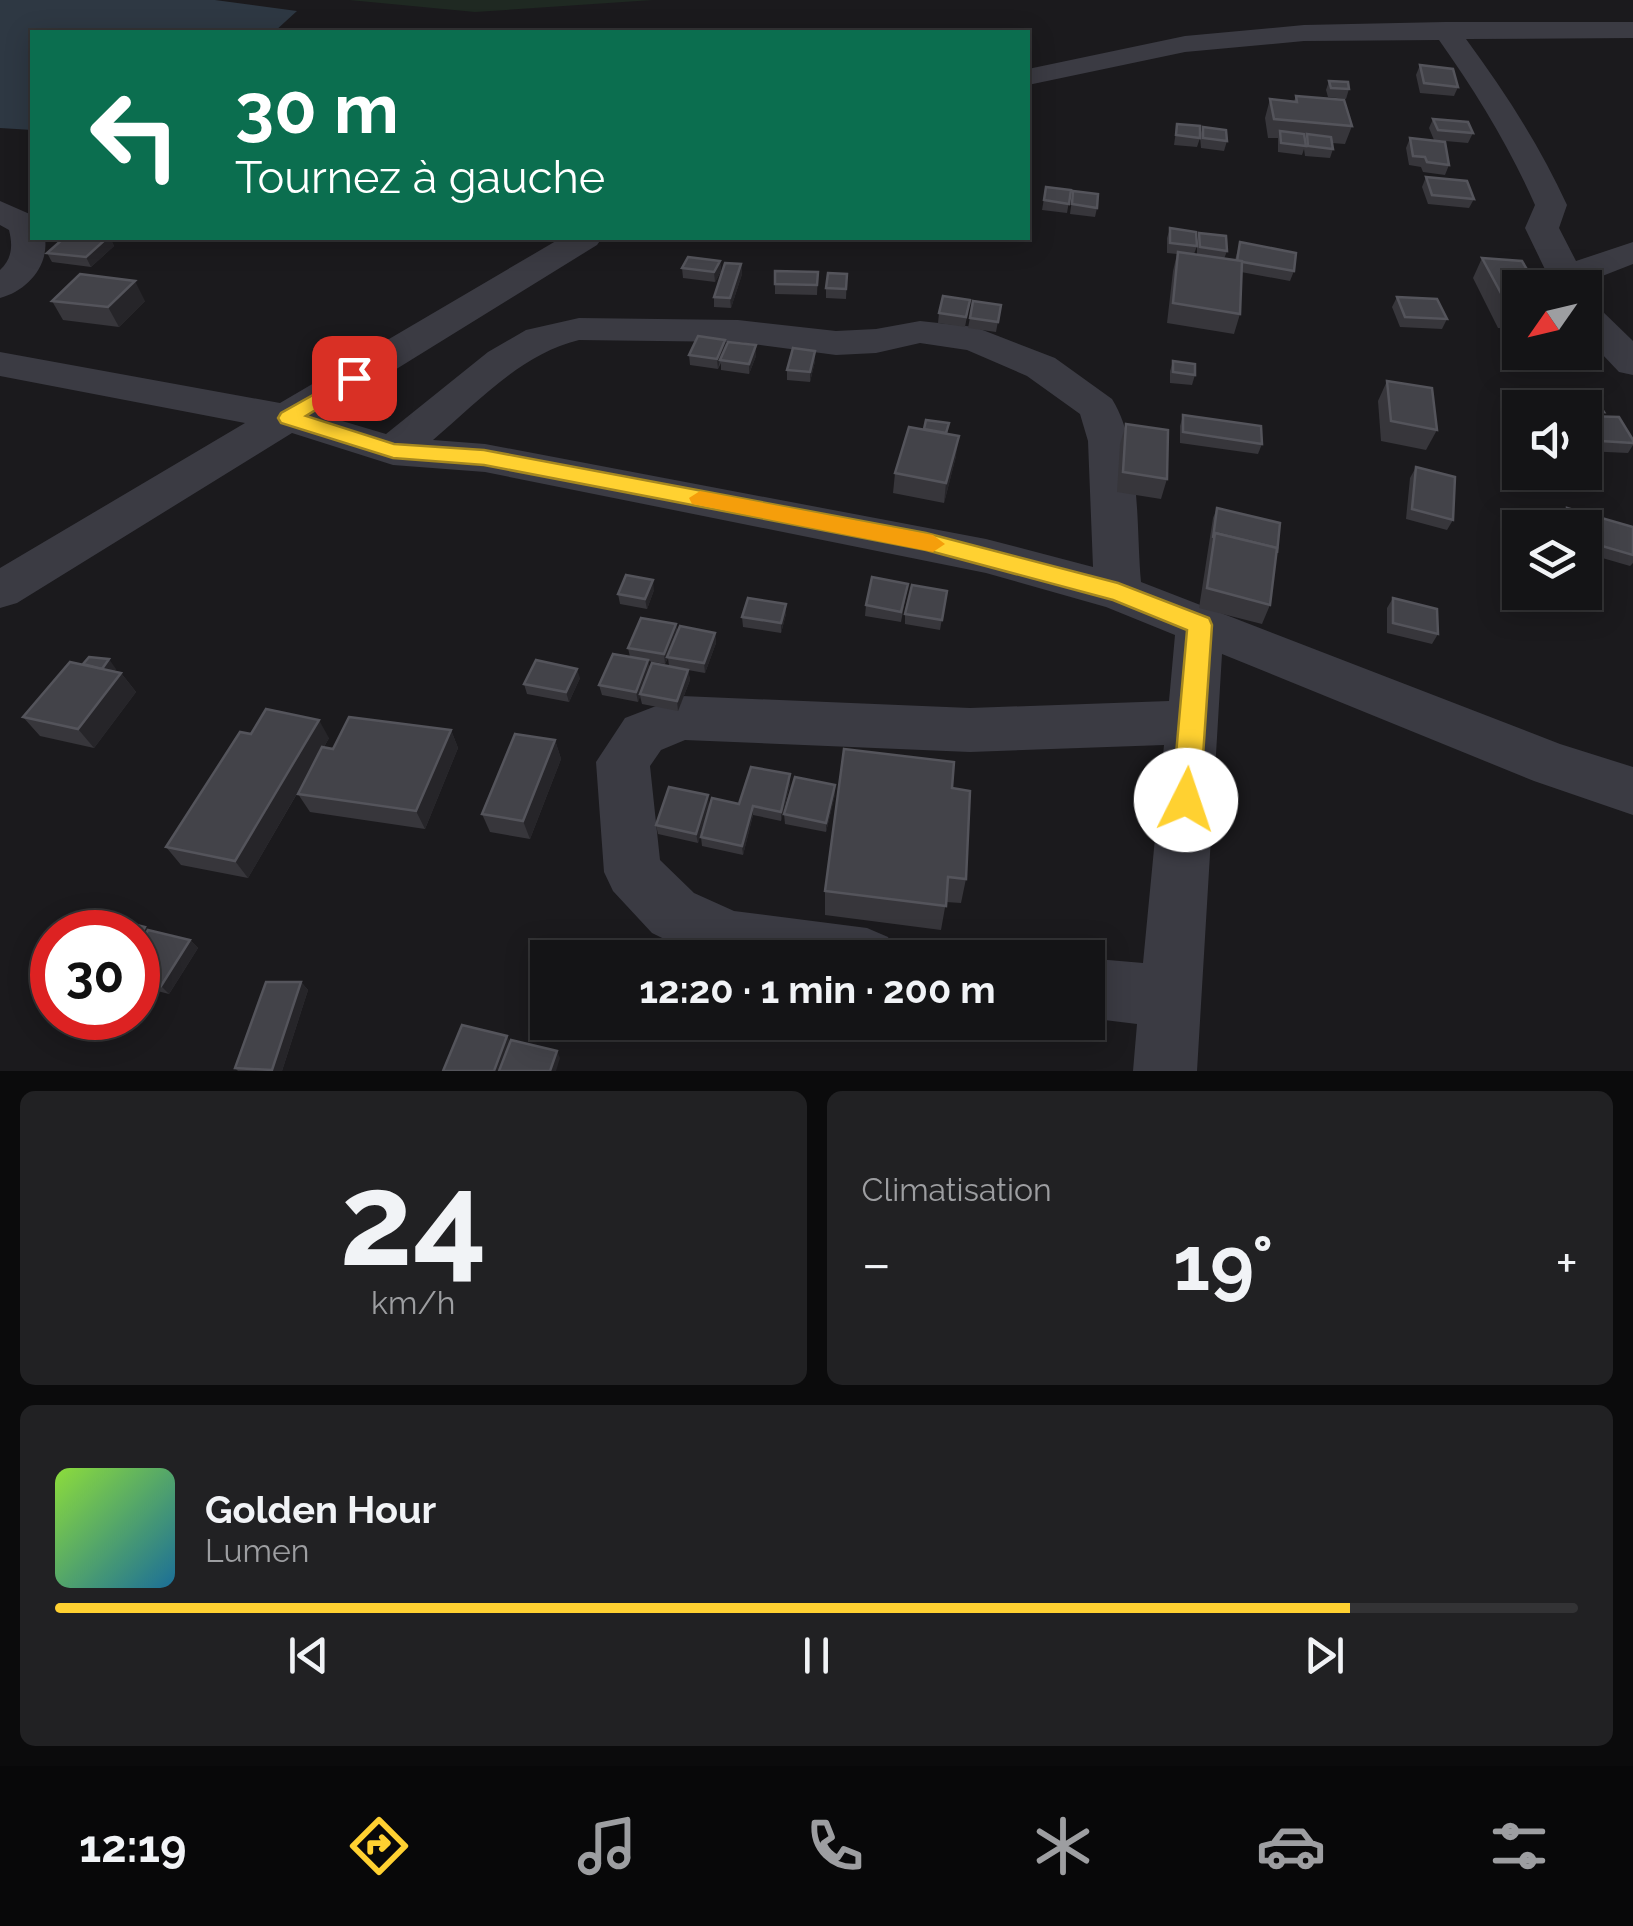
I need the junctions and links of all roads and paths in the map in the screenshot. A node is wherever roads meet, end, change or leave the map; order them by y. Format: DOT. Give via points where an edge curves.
graph roads {
  1 [pos="1445,30"];
  2 [pos="1633,30"];
  3 [pos="1030,77"];
  4 [pos="0,212"];
  5 [pos="30,240"];
  6 [pos="30,240"];
  7 [pos="582,240"];
  8 [pos="1633,252"];
  9 [pos="1563,270"];
  10 [pos="1595,270"];
  11 [pos="0,287"];
  12 [pos="1602,332"];
  13 [pos="1633,363"];
  14 [pos="0,364"];
  15 [pos="288,418"];
  16 [pos="393,451"];
  17 [pos="0,590"];
  18 [pos="1118,592"];
  19 [pos="1200,625"];
  20 [pos="1192,722"];
  21 [pos="1633,791"];
  22 [pos="732,940"];
  23 [pos="1105,988"];
  24 [pos="1171,998"];
  25 [pos="1165,1071"];
  1 -- 2 [label="street"];
  1 -- 3 [label="street" via="1185,44"];
  1 -- 9 [label="street" via="1507,115 1538,174 1551,205 1542,228"];
  4 -- 5 [label="street" via="25,224"];
  6 -- 11 [label="street" via="22,272"];
  7 -- 15 [label="street"];
  8 -- 10 [label="street"];
  12 -- 13 [label="street"];
  14 -- 15 [label="street"];
  15 -- 16 [label="street"];
  15 -- 17 [label="street"];
  16 -- 18 [label="street" via="484,458 895,535"];
  16 -- 18 [label="street" via="502,361 540,338 579,329 738,331 836,343 920,332 975,338 1040,368 1098,408 1109,441"];
  18 -- 19 [label="street"];
  19 -- 20 [label="street"];
  19 -- 21 [label="street"];
  20 -- 22 [label="street" via="970,730 682,718 643,734 622,762 634,872 673,914"];
  20 -- 24 [label="street"];
  23 -- 24 [label="street"];
  24 -- 25 [label="street"];
}
